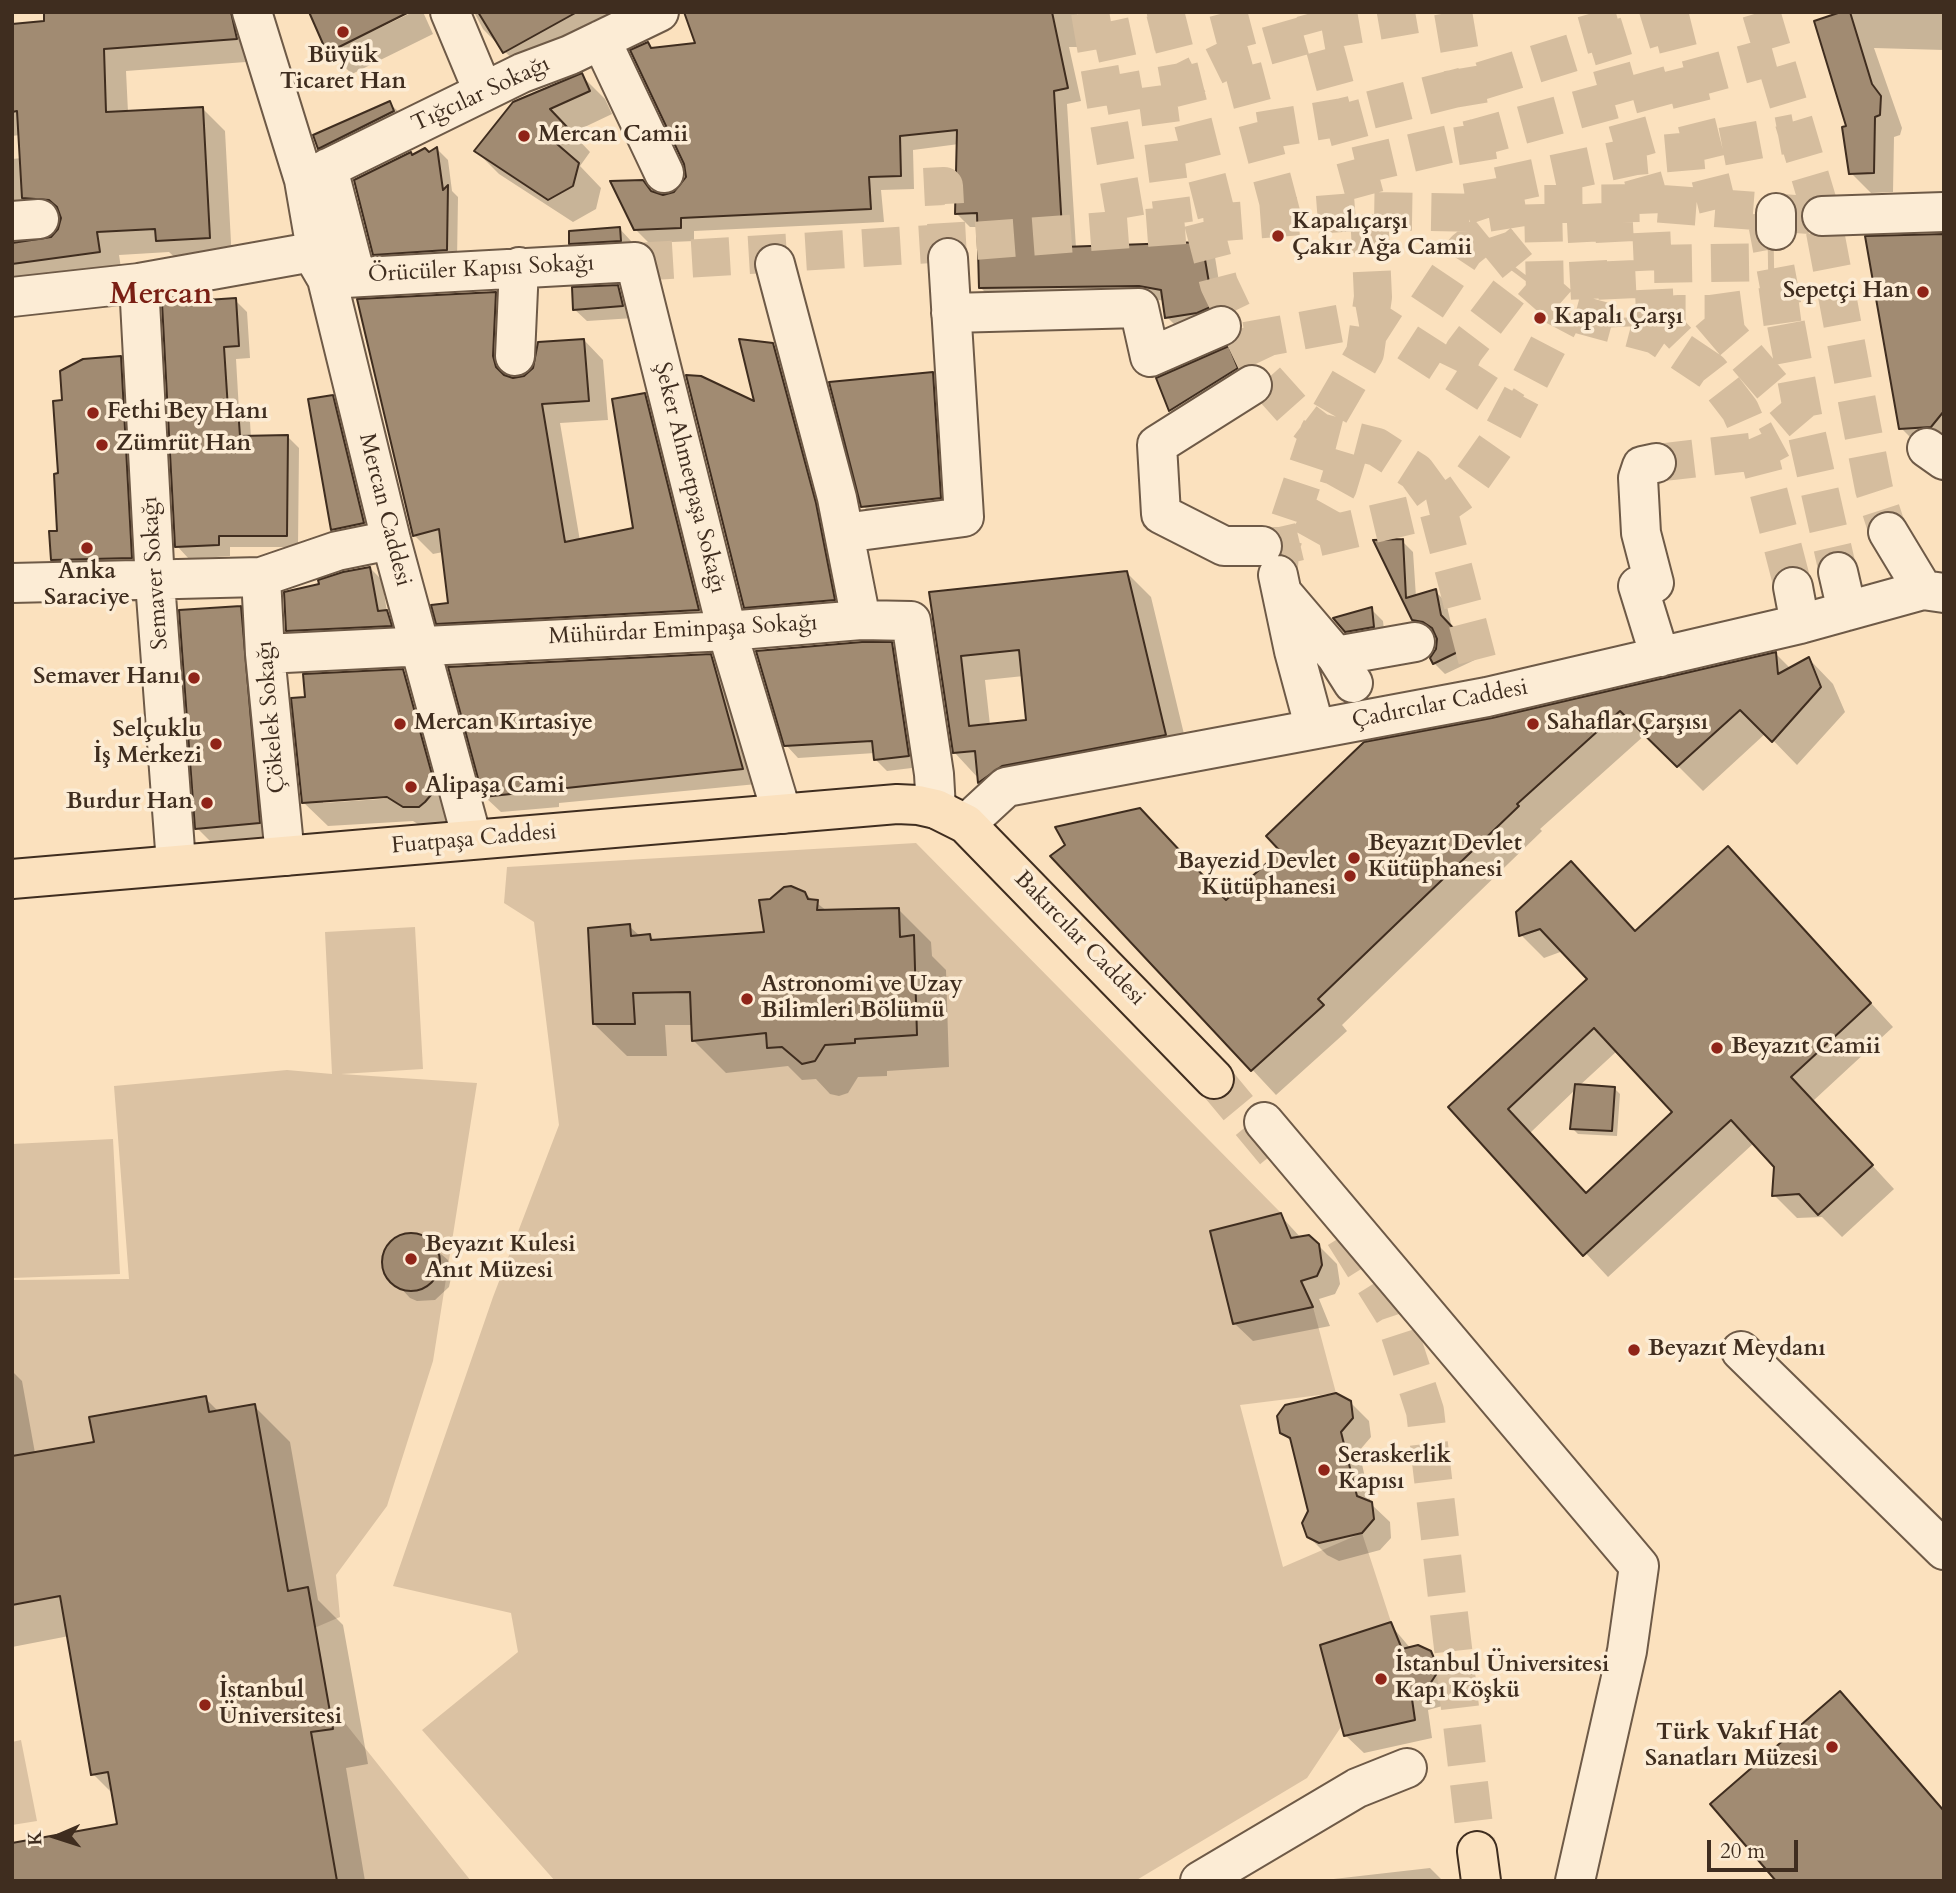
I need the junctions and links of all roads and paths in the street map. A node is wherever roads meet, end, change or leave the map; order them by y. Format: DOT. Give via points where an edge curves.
graph roads {
  1 [pos="252,12"];
  2 [pos="450,12"];
  3 [pos="659,12"];
  4 [pos="601,40"];
  5 [pos="483,91"];
  6 [pos="664,173"];
  7 [pos="316,174"];
  8 [pos="1944,212"];
  9 [pos="1822,216"];
  10 [pos="948,258"];
  11 [pos="635,262"];
  12 [pos="775,264"];
  13 [pos="519,267"];
  14 [pos="332,270"];
  15 [pos="139,283"];
  16 [pos="12,297"];
  17 [pos="951,313"];
  18 [pos="1221,326"];
  19 [pos="515,356"];
  20 [pos="1252,385"];
  21 [pos="1656,463"];
  22 [pos="1888,532"];
  23 [pos="844,533"];
  24 [pos="391,540"];
  25 [pos="1273,571"];
  26 [pos="1838,572"];
  27 [pos="261,578"];
  28 [pos="155,582"];
  29 [pos="12,583"];
  30 [pos="1793,587"];
  31 [pos="1933,592"];
  32 [pos="1847,611"];
  33 [pos="861,620"];
  34 [pos="1800,624"];
  35 [pos="727,631"];
  36 [pos="1415,642"];
  37 [pos="418,645"];
  38 [pos="265,654"];
  39 [pos="1660,657"];
  40 [pos="1315,729"];
  41 [pos="782,814"];
  42 [pos="951,817"];
  43 [pos="472,839"];
  44 [pos="285,856"];
  45 [pos="176,863"];
  46 [pos="12,879"];
  47 [pos="1214,1079"];
  48 [pos="1265,1122"];
  49 [pos="1741,1351"];
  50 [pos="1944,1550"];
  51 [pos="1407,1768"];
  52 [pos="1200,1881"];
  53 [pos="1575,1881"];
  1 -- 7 [label="street, Mercan Caddesi"];
  2 -- 5 [label="street"];
  3 -- 4 [label="street, Tığcılar Sokağı"];
  4 -- 5 [label="street, Tığcılar Sokağı"];
  4 -- 6 [label="street"];
  5 -- 7 [label="street, Tığcılar Sokağı"];
  7 -- 14 [label="street, Mercan Caddesi"];
  8 -- 9 [label="street"];
  10 -- 17 [label="street"];
  11 -- 13 [label="street, Örücüler Kapısı Sokağı"];
  11 -- 35 [label="street, Şeker Ahmetpaşa Sokağı"];
  12 -- 23 [label="street"];
  13 -- 14 [label="street, Örücüler Kapısı Sokağı"];
  13 -- 19 [label="street"];
  14 -- 15 [label="street, Örücüler Kapısı Sokağı" via="301,254"];
  14 -- 24 [label="street, Mercan Caddesi"];
  15 -- 16 [label="street, Örücüler Kapısı Sokağı"];
  15 -- 28 [label="street, Semaver Sokağı"];
  17 -- 18 [label="street" via="1139,308 1150,357"];
  17 -- 23 [label="street" via="964,517"];
  20 -- 25 [label="street" via="1157,445 1161,513"];
  21 -- 39 [label="street" via="1642,466 1638,478 1641,533 1654,583 1638,586"];
  22 -- 31 [label="street"];
  23 -- 33 [label="street"];
  24 -- 27 [label="street" via="337,551"];
  24 -- 37 [label="street, Mercan Caddesi"];
  25 -- 36 [label="street" via="1345,670"];
  25 -- 40 [label="street"];
  26 -- 32 [label="street"];
  27 -- 28 [label="street"];
  27 -- 38 [label="street, Çökelek Sokağı"];
  28 -- 29 [label="street"];
  28 -- 45 [label="street, Semaver Sokağı"];
  30 -- 34 [label="street"];
  31 -- 32 [label="street, Çadırcılar Caddesi"];
  32 -- 34 [label="street, Çadırcılar Caddesi"];
  33 -- 35 [label="street, Mühürdar Eminpaşa Sokağı"];
  33 -- 42 [label="street, Mühürdar Eminpaşa Sokağı" via="911,621 934,774"];
  34 -- 39 [label="street, Çadırcılar Caddesi"];
  35 -- 37 [label="street, Mühürdar Eminpaşa Sokağı"];
  35 -- 41 [label="street, Şeker Ahmetpaşa Sokağı"];
  37 -- 38 [label="street, Mühürdar Eminpaşa Sokağı"];
  37 -- 43 [label="street, Mercan Caddesi"];
  38 -- 44 [label="street, Çökelek Sokağı"];
  39 -- 40 [label="street, Çadırcılar Caddesi" via="1487,697"];
  40 -- 42 [label="street, Çadırcılar Caddesi" via="1006,787"];
  41 -- 42 [label="main road, Fuatpaşa Caddesi" via="897,804"];
  41 -- 43 [label="main road, Fuatpaşa Caddesi"];
  42 -- 47 [label="main road, Bakırcılar Caddesi" via="1029,886"];
  43 -- 44 [label="main road, Fuatpaşa Caddesi"];
  44 -- 45 [label="main road, Fuatpaşa Caddesi"];
  45 -- 46 [label="main road, Fuatpaşa Caddesi"];
  48 -- 53 [label="street" via="1640,1566 1622,1678"];
  49 -- 50 [label="street"];
  51 -- 52 [label="street" via="1357,1788"];
}
